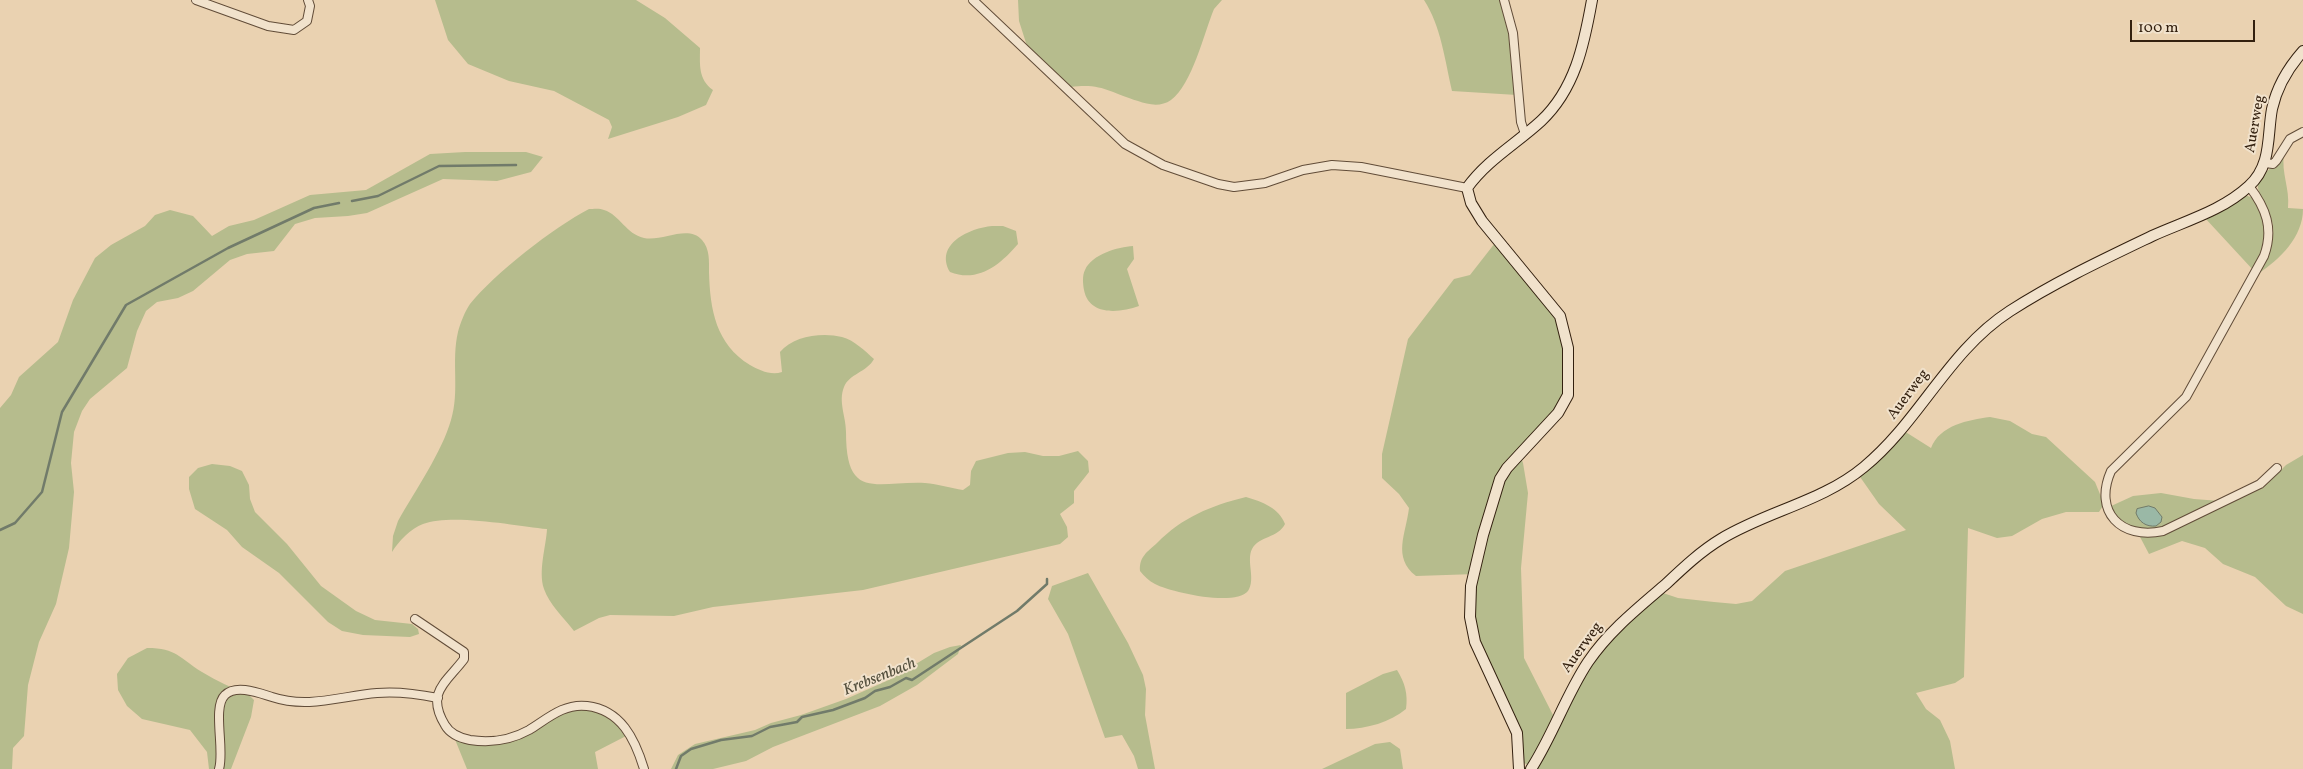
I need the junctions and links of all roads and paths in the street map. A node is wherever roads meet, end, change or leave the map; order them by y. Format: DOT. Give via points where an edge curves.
graph roads {
  1 [pos="196,0"];
  2 [pos="308,0"];
  3 [pos="973,0"];
  4 [pos="1504,0"];
  5 [pos="1592,0"];
  6 [pos="2303,51"];
  7 [pos="2299,61"];
  8 [pos="2303,132"];
  9 [pos="1525,134"];
  10 [pos="2265,163"];
  11 [pos="2249,186"];
  12 [pos="1467,188"];
  13 [pos="2277,468"];
  14 [pos="415,619"];
  15 [pos="438,698"];
  16 [pos="219,769"];
  17 [pos="644,769"];
  18 [pos="1519,769"];
  19 [pos="1531,769"];
  1 -- 2 [label="street" via="268,26 294,30 307,21"];
  3 -- 12 [label="street" via="1125,144 1163,165 1234,187 1332,165 1361,167"];
  4 -- 9 [label="street" via="1513,33 1520,122"];
  5 -- 9 [label="street" via="1577,64 1566,91 1549,113"];
  6 -- 7 [label="street, Auerweg"];
  7 -- 10 [label="street, Auerweg" via="2276,93"];
  8 -- 10 [label="street" via="2290,139 2273,164"];
  9 -- 12 [label="street" via="1488,162"];
  10 -- 11 [label="street, Auerweg"];
  11 -- 13 [label="street" via="2261,200 2268,220 2269,237 2264,256 2186,397 2111,471 2106,484 2106,509 2115,522 2134,531 2153,534 2260,484"];
  11 -- 19 [label="street, Auerweg" via="2207,213 2130,247 2009,312 1961,353 1903,428 1862,469 1830,490 1735,531 1695,558 1610,634 1588,662"];
  12 -- 18 [label="street" via="1471,203 1482,221 1560,316 1568,348 1568,396 1558,413 1500,479 1471,586 1470,618 1475,642 1517,733"];
  14 -- 15 [label="street" via="464,652 464,659 445,679"];
  15 -- 16 [label="street" via="402,692 295,703 261,693 233,690 226,694 219,707 222,749"];
  15 -- 17 [label="street" via="441,716 452,733 481,741 514,736 565,709 580,706 597,708 608,712 626,727"];
}
